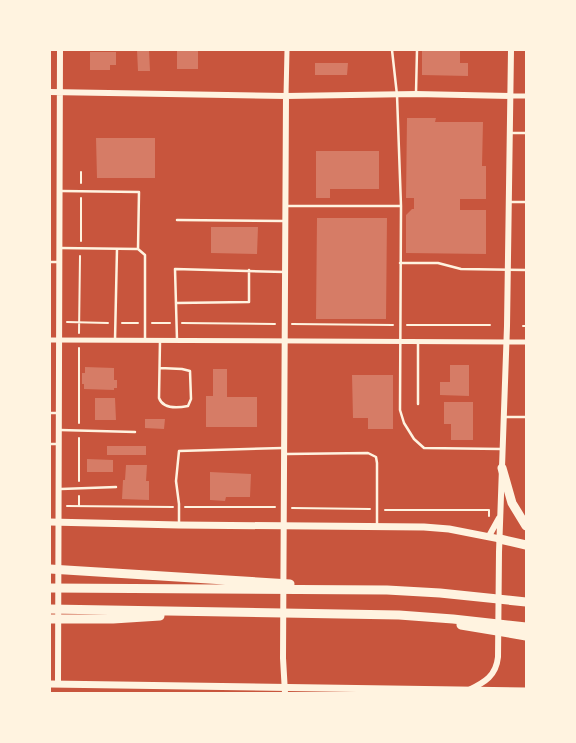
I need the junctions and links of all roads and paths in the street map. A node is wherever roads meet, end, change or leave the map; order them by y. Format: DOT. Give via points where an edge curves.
graph roads {
  1 [pos="60,50"];
  2 [pos="287,50"];
  3 [pos="392,50"];
  4 [pos="416,50"];
  5 [pos="511,50"];
  6 [pos="50,92"];
  7 [pos="60,92"];
  8 [pos="416,94"];
  9 [pos="397,95"];
  10 [pos="286,96"];
  11 [pos="510,96"];
  12 [pos="526,96"];
  13 [pos="510,133"];
  14 [pos="526,133"];
  15 [pos="60,191"];
  16 [pos="508,202"];
  17 [pos="526,202"];
  18 [pos="286,206"];
  19 [pos="401,206"];
  20 [pos="177,220"];
  21 [pos="286,221"];
  22 [pos="60,248"];
  23 [pos="117,249"];
  24 [pos="138,250"];
  25 [pos="50,262"];
  26 [pos="60,262"];
  27 [pos="400,263"];
  28 [pos="249,270"];
  29 [pos="507,270"];
  30 [pos="526,270"];
  31 [pos="285,272"];
  32 [pos="176,303"];
  33 [pos="60,322"];
  34 [pos="115,323"];
  35 [pos="145,323"];
  36 [pos="176,323"];
  37 [pos="285,324"];
  38 [pos="399,325"];
  39 [pos="490,326"];
  40 [pos="50,340"];
  41 [pos="60,340"];
  42 [pos="115,340"];
  43 [pos="144,340"];
  44 [pos="160,340"];
  45 [pos="177,340"];
  46 [pos="284,340"];
  47 [pos="399,341"];
  48 [pos="418,341"];
  49 [pos="506,342"];
  50 [pos="526,342"];
  51 [pos="160,368"];
  52 [pos="418,404"];
  53 [pos="50,413"];
  54 [pos="60,413"];
  55 [pos="504,417"];
  56 [pos="526,417"];
  57 [pos="60,430"];
  58 [pos="135,432"];
  59 [pos="50,444"];
  60 [pos="60,444"];
  61 [pos="503,449"];
  62 [pos="284,451"];
  63 [pos="502,468"];
  64 [pos="116,487"];
  65 [pos="59,489"];
  66 [pos="58,506"];
  67 [pos="179,507"];
  68 [pos="284,507"];
  69 [pos="377,510"];
  70 [pos="489,510"];
  71 [pos="500,514"];
  72 [pos="54,522"];
  73 [pos="179,525"];
  74 [pos="284,526"];
  75 [pos="377,526"];
  76 [pos="526,526"];
  77 [pos="489,536"];
  78 [pos="500,539"];
  79 [pos="526,545"];
  80 [pos="50,569"];
  81 [pos="50,588"];
  82 [pos="387,590"];
  83 [pos="526,602"];
  84 [pos="50,610"];
  85 [pos="216,612"];
  86 [pos="411,615"];
  87 [pos="50,619"];
  88 [pos="526,627"];
  89 [pos="526,636"];
  90 [pos="54,683"];
  91 [pos="284,690"];
  92 [pos="468,690"];
  93 [pos="419,691"];
  94 [pos="526,691"];
  1 -- 7 [label="street"];
  2 -- 10 [label="street"];
  3 -- 9 [label="lane"];
  4 -- 8 [label="lane"];
  5 -- 11 [label="street"];
  6 -- 7 [label="street"];
  7 -- 10 [label="street"];
  7 -- 15 [label="street"];
  8 -- 9 [label="street"];
  8 -- 11 [label="street"];
  9 -- 10 [label="street"];
  9 -- 19 [label="lane"];
  10 -- 18 [label="street"];
  11 -- 12 [label="street"];
  11 -- 13 [label="street"];
  13 -- 14 [label="lane"];
  13 -- 16 [label="street"];
  15 -- 22 [label="street"];
  15 -- 24 [label="lane" via="139,192"];
  16 -- 17 [label="lane"];
  16 -- 29 [label="street"];
  18 -- 19 [label="lane"];
  18 -- 21 [label="street"];
  19 -- 27 [label="lane"];
  20 -- 21 [label="lane"];
  21 -- 31 [label="street"];
  22 -- 23 [label="lane"];
  22 -- 26 [label="street"];
  23 -- 24 [label="lane"];
  23 -- 34 [label="lane"];
  24 -- 35 [label="lane" via="144,254 146,265"];
  25 -- 26 [label="lane"];
  26 -- 33 [label="street"];
  27 -- 29 [label="lane"];
  27 -- 38 [label="lane"];
  28 -- 31 [label="lane"];
  28 -- 32 [label="lane" via="249,302"];
  28 -- 32 [label="lane" via="175,269"];
  29 -- 30 [label="lane"];
  29 -- 49 [label="street"];
  31 -- 37 [label="street"];
  32 -- 36 [label="lane"];
  33 -- 34 [label="path"];
  33 -- 41 [label="street"];
  34 -- 35 [label="path"];
  34 -- 42 [label="lane"];
  35 -- 36 [label="path"];
  35 -- 43 [label="lane"];
  36 -- 37 [label="path"];
  36 -- 45 [label="lane"];
  37 -- 38 [label="path"];
  37 -- 46 [label="street"];
  38 -- 39 [label="path"];
  38 -- 47 [label="lane"];
  40 -- 41 [label="street"];
  41 -- 42 [label="street"];
  41 -- 54 [label="street"];
  42 -- 43 [label="street"];
  43 -- 44 [label="street"];
  44 -- 45 [label="street"];
  44 -- 51 [label="lane"];
  45 -- 46 [label="street"];
  46 -- 47 [label="street"];
  46 -- 62 [label="street"];
  47 -- 48 [label="street"];
  47 -- 61 [label="lane" via="400,410 404,423 418,444 430,450"];
  48 -- 49 [label="street"];
  48 -- 52 [label="lane"];
  49 -- 50 [label="street"];
  49 -- 55 [label="street"];
  51 -- 51 [label="lane" via="159,398 162,405 188,406 191,399 190,371"];
  53 -- 54 [label="lane"];
  54 -- 57 [label="street"];
  55 -- 56 [label="lane"];
  55 -- 61 [label="street"];
  57 -- 58 [label="lane"];
  57 -- 60 [label="street"];
  59 -- 60 [label="lane"];
  60 -- 65 [label="street"];
  61 -- 63 [label="street"];
  62 -- 67 [label="lane" via="179,451 176,481"];
  62 -- 68 [label="street"];
  62 -- 69 [label="lane" via="372,454 377,463"];
  63 -- 71 [label="street"];
  63 -- 76 [label="highway" via="512,503"];
  64 -- 65 [label="lane"];
  65 -- 66 [label="street"];
  66 -- 67 [label="path"];
  66 -- 72 [label="street"];
  67 -- 68 [label="path"];
  67 -- 73 [label="lane"];
  68 -- 69 [label="path"];
  68 -- 74 [label="street"];
  69 -- 70 [label="path"];
  69 -- 75 [label="lane"];
  71 -- 77 [label="street"];
  71 -- 78 [label="street"];
  72 -- 73 [label="main road"];
  72 -- 90 [label="street" via="57,555"];
  73 -- 74 [label="main road"];
  74 -- 75 [label="main road"];
  74 -- 91 [label="street"];
  75 -- 77 [label="main road" via="424,527"];
  77 -- 78 [label="main road"];
  78 -- 79 [label="highway"];
  78 -- 92 [label="street" via="496,670 490,678"];
  80 -- 82 [label="highway"];
  81 -- 82 [label="highway"];
  82 -- 83 [label="highway"];
  84 -- 85 [label="highway"];
  85 -- 86 [label="highway"];
  85 -- 87 [label="highway" via="127,619"];
  86 -- 88 [label="highway"];
  86 -- 89 [label="highway"];
  90 -- 91 [label="main road"];
  91 -- 93 [label="main road"];
  92 -- 93 [label="main road"];
  92 -- 94 [label="main road"];
}
